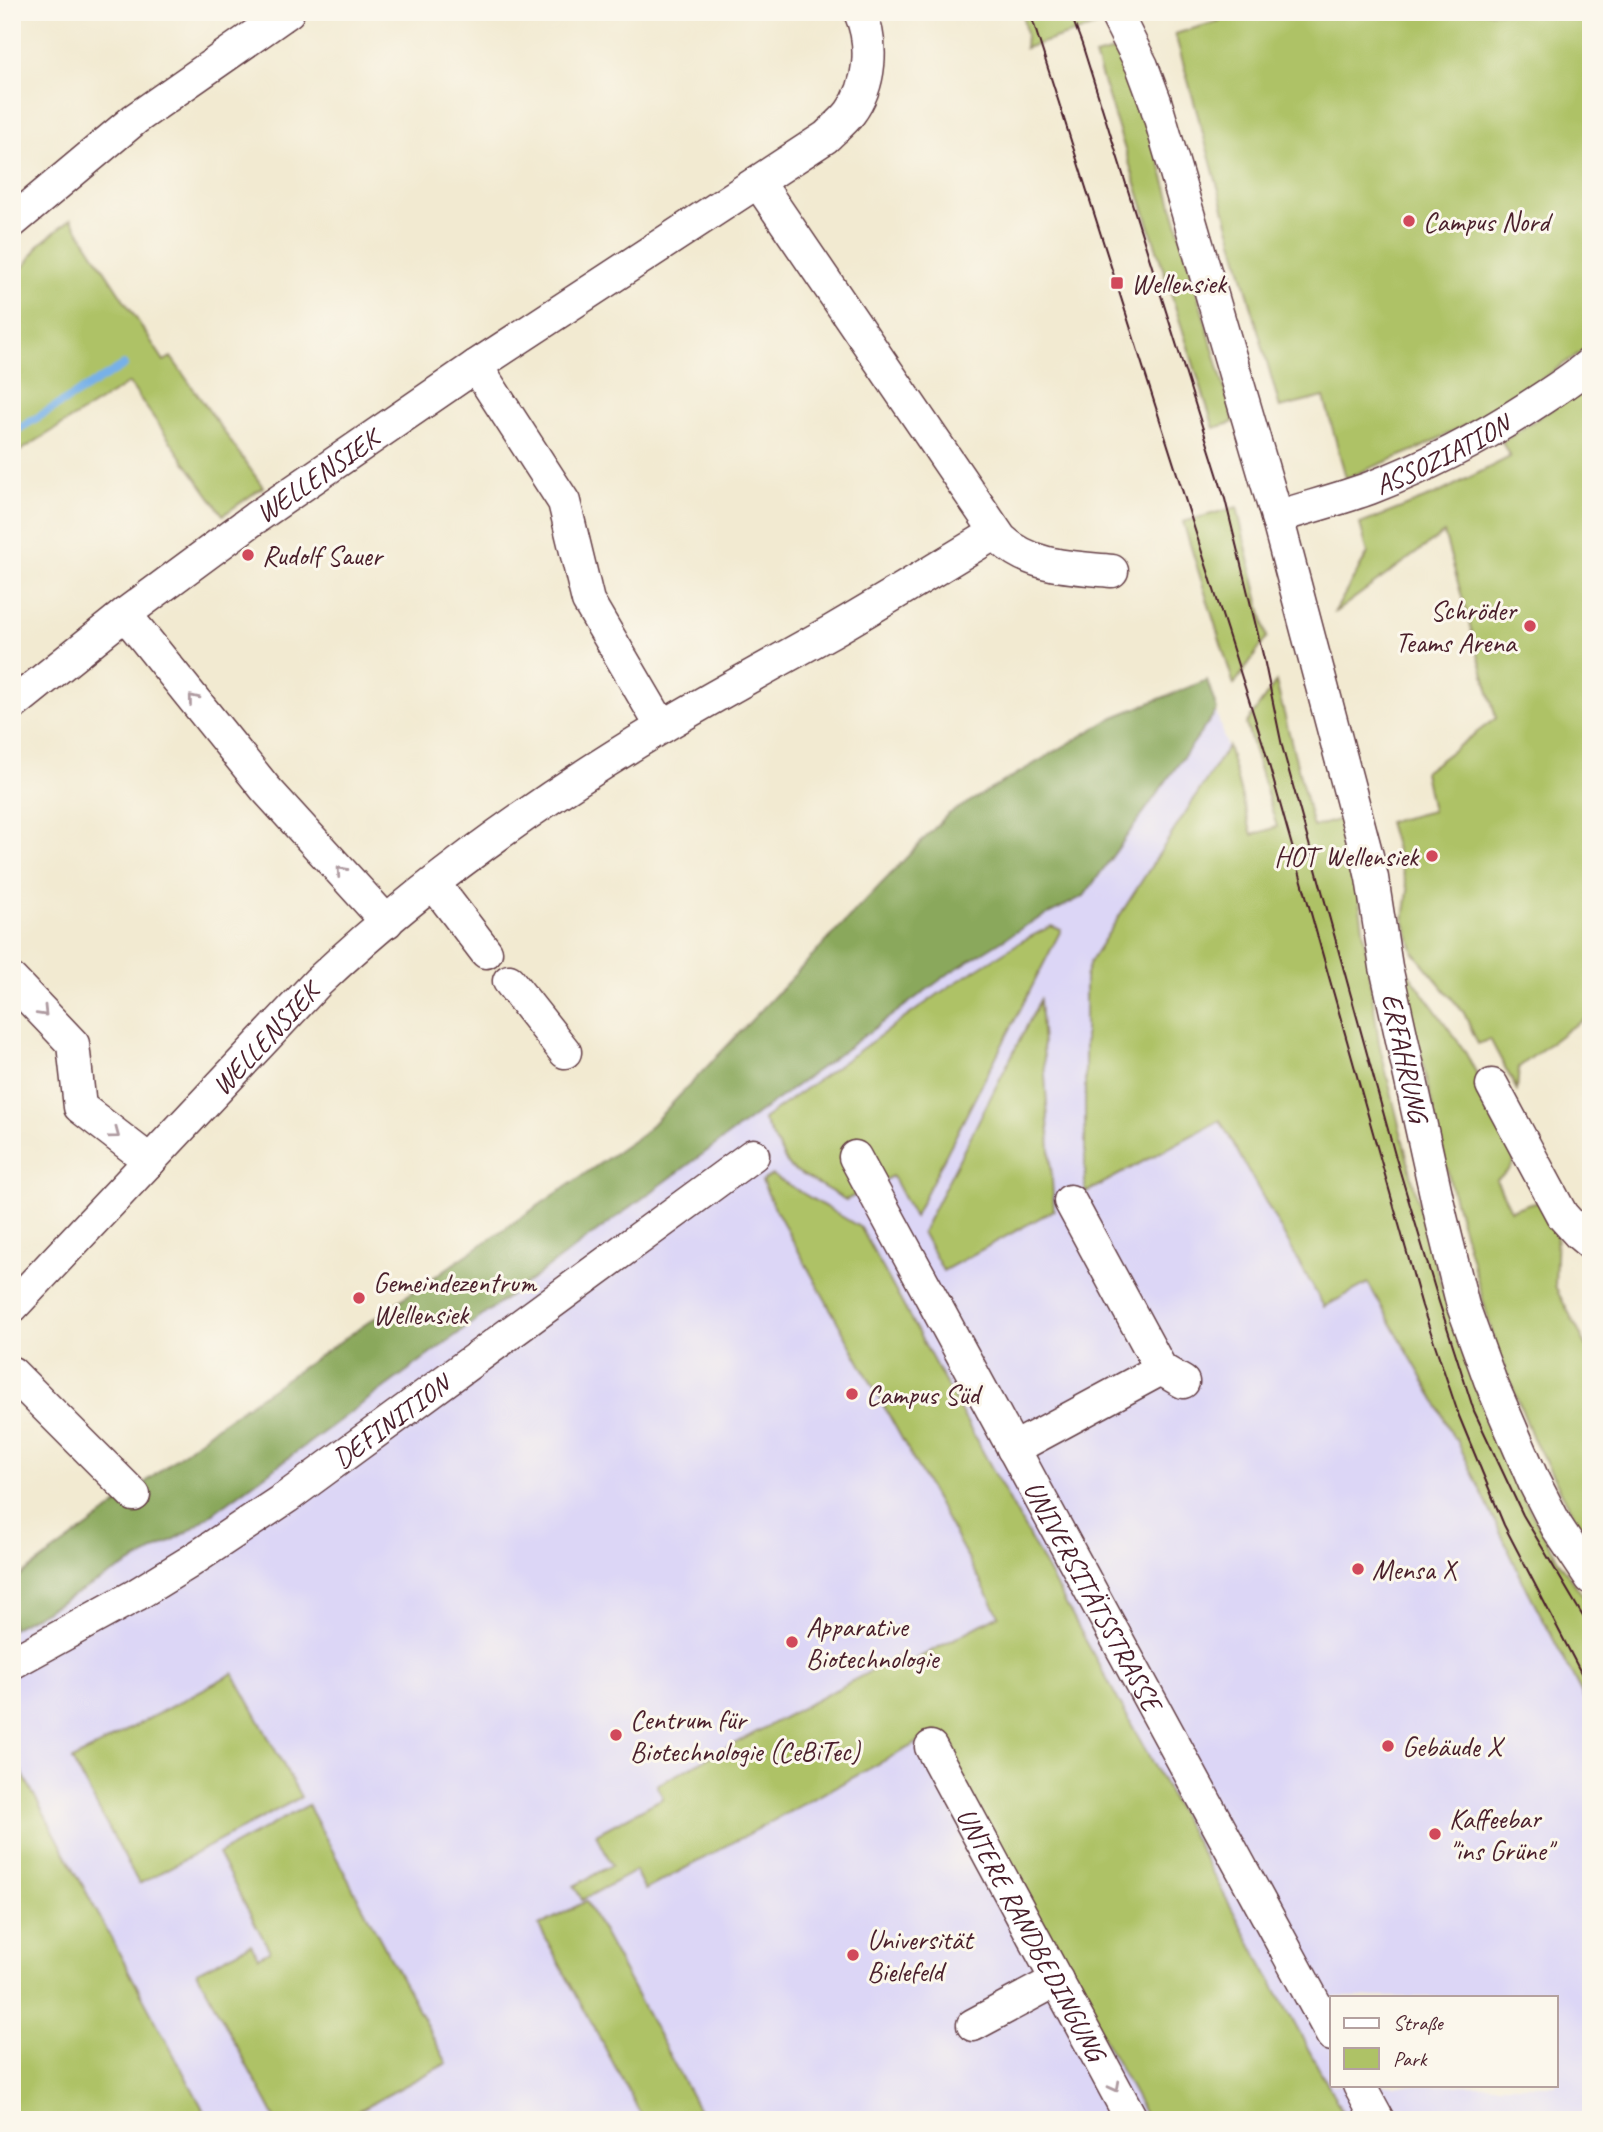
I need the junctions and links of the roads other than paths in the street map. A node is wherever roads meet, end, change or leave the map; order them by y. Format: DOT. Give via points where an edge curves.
graph roads {
  1 [pos="288,12"];
  2 [pos="860,12"];
  3 [pos="1115,12"];
  4 [pos="758,182"];
  5 [pos="12,222"];
  6 [pos="1591,363"];
  7 [pos="476,366"];
  8 [pos="1277,517"];
  9 [pos="995,533"];
  10 [pos="1112,571"];
  11 [pos="125,614"];
  12 [pos="12,705"];
  13 [pos="662,727"];
  14 [pos="433,884"];
  15 [pos="387,922"];
  16 [pos="486,952"];
  17 [pos="12,980"];
  18 [pos="509,981"];
  19 [pos="565,1052"];
  20 [pos="1492,1085"];
  21 [pos="753,1155"];
  22 [pos="855,1157"];
  23 [pos="150,1161"];
  24 [pos="1070,1201"];
  25 [pos="1591,1244"];
  26 [pos="12,1307"];
  27 [pos="12,1373"];
  28 [pos="1013,1449"];
  29 [pos="134,1495"];
  30 [pos="1591,1578"];
  31 [pos="12,1663"];
  32 [pos="931,1747"];
  33 [pos="1057,1980"];
  34 [pos="973,2025"];
  35 [pos="1330,2031"];
  36 [pos="1360,2086"];
  37 [pos="1132,2120"];
  38 [pos="1378,2120"];
  1 -- 5 [label="street" via="135,119"];
  2 -- 4 [label="street, WELLENSIEK" via="868,30 867,72 849,114 826,136"];
  3 -- 8 [label="street, ERFAHRUNG" via="1155,101"];
  4 -- 7 [label="street, WELLENSIEK"];
  4 -- 9 [label="street"];
  6 -- 8 [label="street, ASSOZIATION" via="1521,412 1448,453 1372,487"];
  7 -- 11 [label="street, WELLENSIEK"];
  7 -- 13 [label="street" via="564,502 588,601"];
  8 -- 30 [label="street, ERFAHRUNG" via="1370,867 1386,967 1464,1306 1499,1404 1534,1482"];
  9 -- 10 [label="street" via="1009,547 1038,562"];
  9 -- 13 [label="street, WELLENSIEK"];
  11 -- 12 [label="street, WELLENSIEK"];
  15 -- 11 [label="street, one-way" via="265,788"];
  13 -- 14 [label="street, WELLENSIEK" via="519,820"];
  14 -- 15 [label="street, WELLENSIEK"];
  14 -- 16 [label="street"];
  15 -- 23 [label="street, WELLENSIEK" via="318,982"];
  17 -- 23 [label="street, one-way" via="73,1044 80,1107"];
  18 -- 19 [label="street"];
  20 -- 25 [label="street" via="1529,1178"];
  21 -- 31 [label="street, DEFINITION" via="287,1497 136,1595"];
  22 -- 28 [label="street, UNIVERSITÄTSSTRASSE"];
  23 -- 26 [label="street, WELLENSIEK"];
  24 -- 28 [label="street" via="1172,1376"];
  27 -- 29 [label="street"];
  28 -- 35 [label="street, UNIVERSITÄTSSTRASSE"];
  32 -- 33 [label="street, UNTERE RANDBEDINGUNG"];
  33 -- 34 [label="street"];
  33 -- 37 [label="street, UNTERE RANDBEDINGUNG, one-way"];
  36 -- 38 [label="street"];
}
